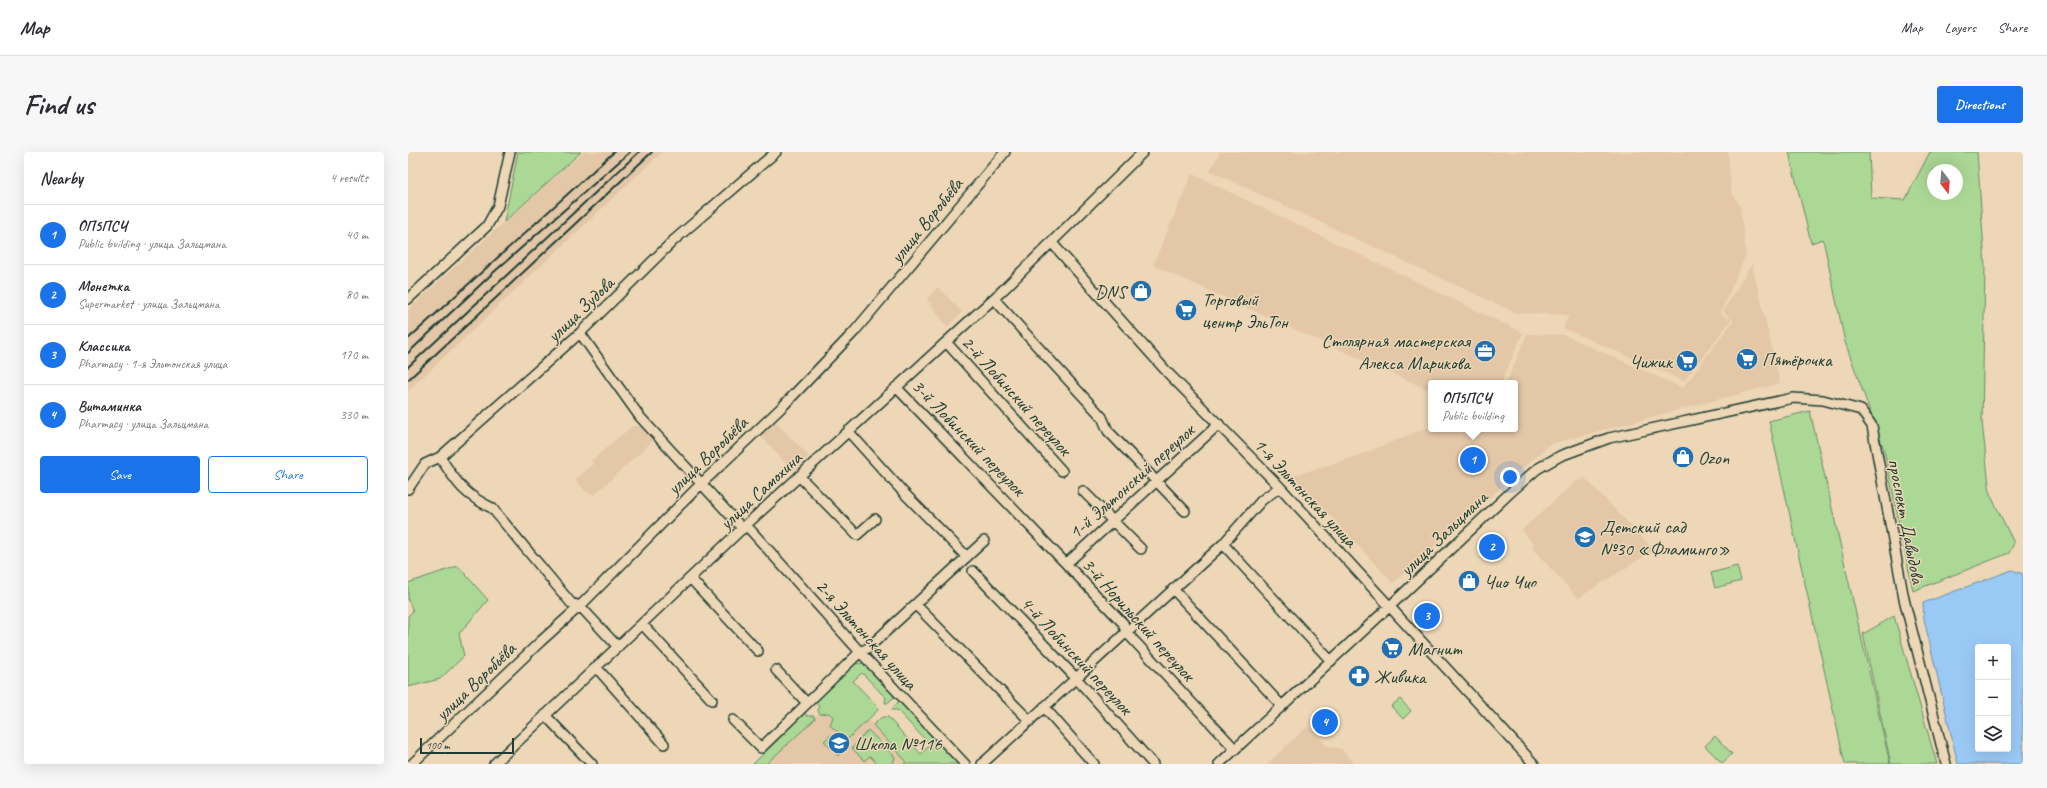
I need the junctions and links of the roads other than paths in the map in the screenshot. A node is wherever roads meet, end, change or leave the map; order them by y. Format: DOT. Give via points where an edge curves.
graph roads {
  1 [pos="510,152"];
  2 [pos="776,152"];
  3 [pos="1005,152"];
  4 [pos="1143,152"];
  5 [pos="1052,243"];
  6 [pos="408,299"];
  7 [pos="994,299"];
  8 [pos="580,333"];
  9 [pos="946,342"];
  10 [pos="896,387"];
  11 [pos="1737,410"];
  12 [pos="1219,424"];
  13 [pos="848,431"];
  14 [pos="440,457"];
  15 [pos="1062,471"];
  16 [pos="799,476"];
  17 [pos="1154,481"];
  18 [pos="701,484"];
  19 [pos="1280,487"];
  20 [pos="408,489"];
  21 [pos="1083,491"];
  22 [pos="1018,511"];
  23 [pos="1185,511"];
  24 [pos="875,519"];
  25 [pos="1111,520"];
  26 [pos="744,527"];
  27 [pos="984,541"];
  28 [pos="1223,544"];
  29 [pos="1141,549"];
  30 [pos="967,557"];
  31 [pos="1067,563"];
  32 [pos="973,571"];
  33 [pos="691,579"];
  34 [pos="1173,589"];
  35 [pos="916,605"];
  36 [pos="580,606"];
  37 [pos="1389,607"];
  38 [pos="642,624"];
  39 [pos="1126,632"];
  40 [pos="618,648"];
  41 [pos="758,651"];
  42 [pos="860,652"];
  43 [pos="1330,661"];
  44 [pos="596,667"];
  45 [pos="776,670"];
  46 [pos="1076,678"];
  47 [pos="712,700"];
  48 [pos="807,702"];
  49 [pos="1282,706"];
  50 [pos="1044,707"];
  51 [pos="545,715"];
  52 [pos="733,720"];
  53 [pos="1030,721"];
  54 [pos="664,744"];
  55 [pos="1235,749"];
  56 [pos="499,762"];
  57 [pos="412,764"];
  58 [pos="592,764"];
  59 [pos="965,764"];
  60 [pos="982,764"];
  61 [pos="1094,764"];
  62 [pos="1154,764"];
  63 [pos="1219,764"];
  64 [pos="1534,764"];
  65 [pos="1946,764"];
  1 -- 6 [label="street" via="498,206 487,226"];
  2 -- 8 [label="street, улица Зудова" via="673,241"];
  3 -- 18 [label="street, улица Воробьёва" via="854,332 784,406"];
  4 -- 5 [label="street, улица Самохина"];
  5 -- 7 [label="street, улица Самохина"];
  5 -- 12 [label="street, 1-я Эльтонская улица" via="1168,373"];
  7 -- 9 [label="street, улица Самохина"];
  7 -- 17 [label="street" via="1102,417 1108,431"];
  8 -- 14 [label="street, улица Зудова"];
  8 -- 18 [label="street, 2-я Эльтонская улица" via="640,417"];
  9 -- 10 [label="street, улица Самохина"];
  9 -- 15 [label="street, 2-й Лобинский переулок"];
  10 -- 13 [label="street, улица Самохина"];
  10 -- 22 [label="street, 3-й Лобинский переулок"];
  11 -- 37 [label="street, улица Зальцмана" via="1609,438 1560,456 1537,469"];
  11 -- 65 [label="street, проспект Давыдова" via="1793,398 1823,400 1862,410 1872,426 1904,599"];
  12 -- 17 [label="street, 1-й Эльтонский переулок"];
  12 -- 19 [label="street, 1-я Эльтонская улица"];
  13 -- 16 [label="street, улица Самохина"];
  13 -- 30 [label="street"];
  14 -- 20 [label="street, улица Зудова" via="426,464"];
  14 -- 36 [label="street" via="458,484 474,499 492,508 571,603"];
  16 -- 24 [label="street" via="857,535"];
  16 -- 26 [label="street, улица Самохина"];
  17 -- 23 [label="street"];
  17 -- 25 [label="street, 1-й Эльтонский переулок"];
  18 -- 26 [label="street, 2-я Эльтонская улица"];
  18 -- 36 [label="street, улица Воробьёва"];
  19 -- 28 [label="street" via="1262,500"];
  19 -- 37 [label="street, 1-я Эльтонская улица"];
  21 -- 25 [label="street"];
  22 -- 31 [label="street, 3-й Норильский переулок"];
  25 -- 29 [label="street"];
  25 -- 31 [label="street, 1-й Эльтонский переулок"];
  26 -- 33 [label="street, улица Самохина"];
  26 -- 42 [label="street, 2-я Эльтонская улица"];
  27 -- 30 [label="street"];
  28 -- 34 [label="street"];
  28 -- 43 [label="street"];
  30 -- 35 [label="street"];
  31 -- 39 [label="street, 3-й Норильский переулок" via="1123,623"];
  32 -- 46 [label="street, 4-й Лобинский переулок"];
  33 -- 38 [label="street, улица Самохина"];
  33 -- 41 [label="street"];
  34 -- 39 [label="street"];
  34 -- 49 [label="street"];
  35 -- 42 [label="street" via="868,648"];
  35 -- 53 [label="street"];
  36 -- 40 [label="street"];
  36 -- 57 [label="street, улица Воробьёва"];
  37 -- 43 [label="street, улица Зальцмана"];
  37 -- 64 [label="street, 1-я Эльтонская улица"];
  38 -- 40 [label="street, улица Самохина"];
  38 -- 47 [label="street"];
  39 -- 46 [label="street"];
  39 -- 55 [label="street, 3-й Норильский переулок"];
  40 -- 44 [label="street, улица Самохина"];
  42 -- 48 [label="street"];
  42 -- 59 [label="street, 2-я Эльтонская улица"];
  43 -- 49 [label="street, улица Зальцмана"];
  44 -- 51 [label="street, улица Самохина"];
  44 -- 54 [label="street"];
  45 -- 48 [label="street"];
  46 -- 50 [label="street"];
  46 -- 62 [label="street, 4-й Лобинский переулок"];
  48 -- 52 [label="street" via="761,748"];
  49 -- 55 [label="street, улица Зальцмана"];
  50 -- 53 [label="street"];
  50 -- 61 [label="street"];
  51 -- 56 [label="street, улица Самохина"];
  51 -- 58 [label="street"];
  53 -- 60 [label="street"];
  55 -- 63 [label="street, улица Зальцмана"];
}
